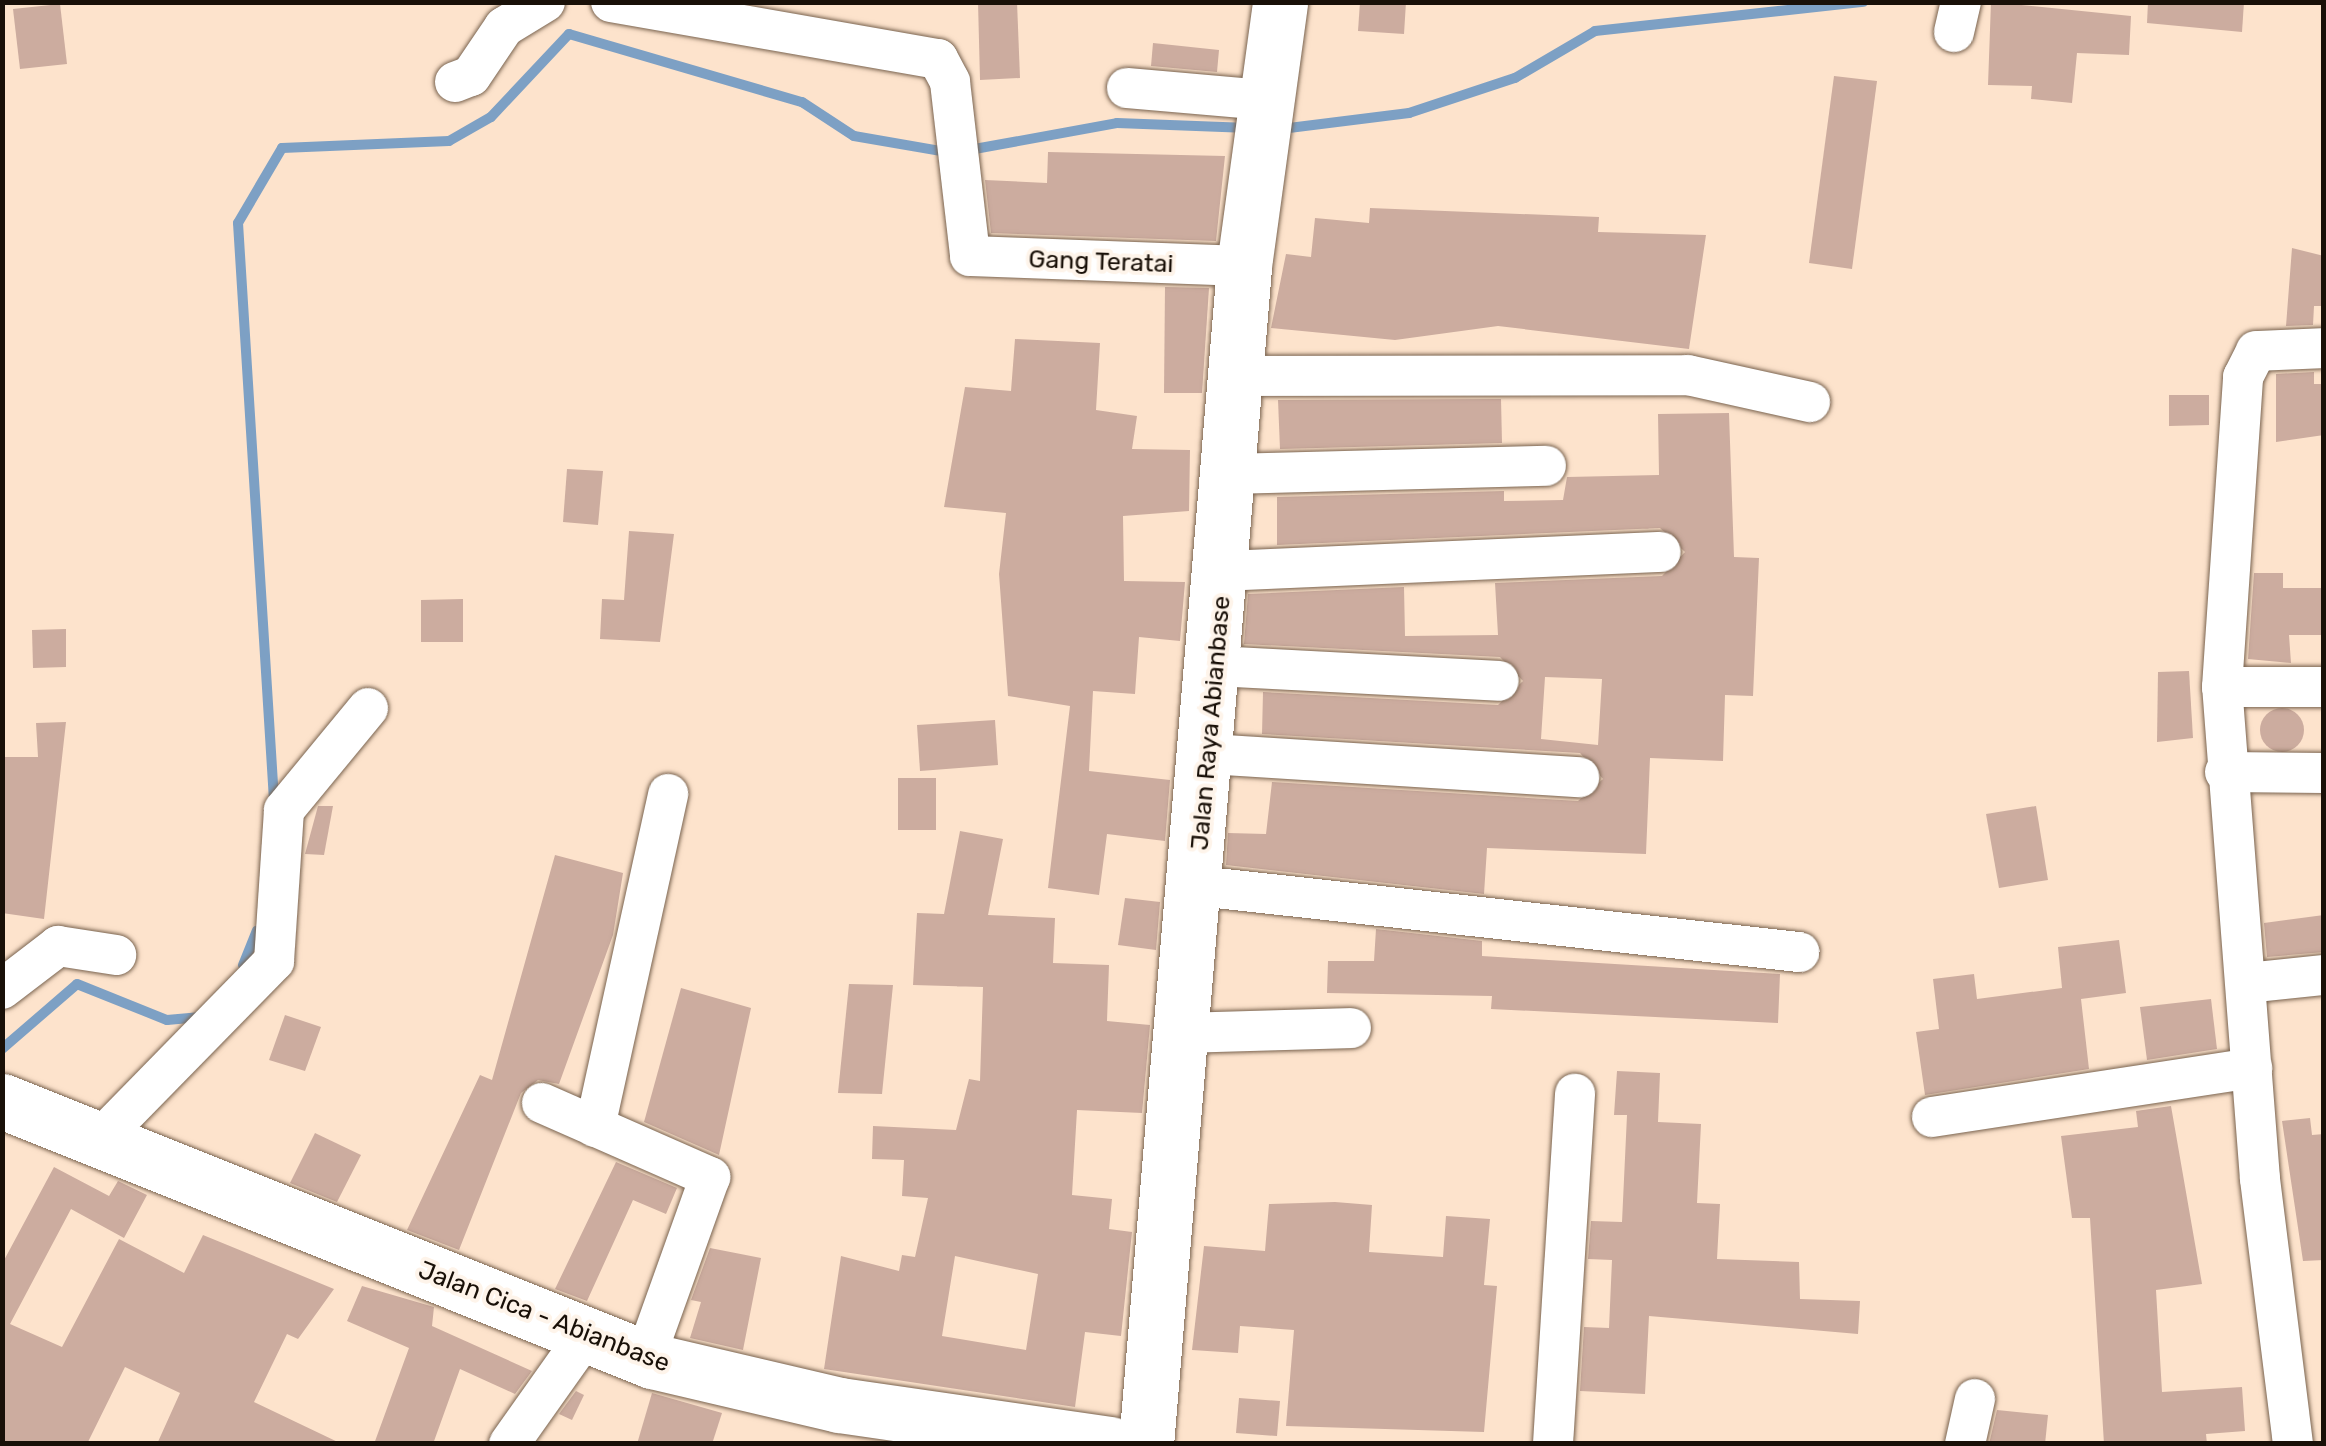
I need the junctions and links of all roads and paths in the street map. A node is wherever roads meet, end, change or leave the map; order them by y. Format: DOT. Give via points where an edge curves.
graph roads {
  1 [pos="545,2"];
  2 [pos="611,2"];
  3 [pos="1280,2"];
  4 [pos="455,82"];
  5 [pos="1127,88"];
  6 [pos="1261,123"];
  7 [pos="1244,266"];
  8 [pos="2324,348"];
  9 [pos="1235,376"];
  10 [pos="1810,402"];
  11 [pos="1546,466"];
  12 [pos="1230,474"];
  13 [pos="1662,552"];
  14 [pos="1223,571"];
  15 [pos="1216,666"];
  16 [pos="1499,681"];
  17 [pos="2222,687"];
  18 [pos="2324,687"];
  19 [pos="368,708"];
  20 [pos="1209,754"];
  21 [pos="2225,772"];
  22 [pos="2324,772"];
  23 [pos="1579,777"];
  24 [pos="668,794"];
  25 [pos="1198,886"];
  26 [pos="1799,952"];
  27 [pos="116,955"];
  28 [pos="2324,974"];
  29 [pos="2246,984"];
  30 [pos="2,989"];
  31 [pos="1351,1028"];
  32 [pos="1184,1033"];
  33 [pos="2252,1068"];
  34 [pos="1575,1094"];
  35 [pos="2,1102"];
  36 [pos="542,1103"];
  37 [pos="1932,1117"];
  38 [pos="595,1127"];
  39 [pos="99,1140"];
  40 [pos="584,1338"];
  41 [pos="645,1359"];
  42 [pos="1975,1400"];
  43 [pos="514,1442"];
  44 [pos="1110,1444"];
  45 [pos="1146,1444"];
  46 [pos="1553,1444"];
  47 [pos="1965,1444"];
  48 [pos="2293,1444"];
  1 -- 4 [label="street" via="504,27 471,76"];
  2 -- 7 [label="street, Gang Teratai" via="775,38 938,60 950,82 962,248 975,258"];
  3 -- 6 [label="main road, Jalan Raya Abianbase"];
  5 -- 6 [label="street"];
  6 -- 7 [label="main road, Jalan Raya Abianbase"];
  7 -- 9 [label="main road, Jalan Raya Abianbase"];
  8 -- 17 [label="street" via="2256,351 2243,376"];
  9 -- 10 [label="street" via="1688,375"];
  9 -- 12 [label="main road, Jalan Raya Abianbase"];
  11 -- 12 [label="street"];
  12 -- 14 [label="main road, Jalan Raya Abianbase"];
  13 -- 14 [label="street"];
  14 -- 15 [label="main road, Jalan Raya Abianbase"];
  15 -- 16 [label="street"];
  15 -- 20 [label="main road, Jalan Raya Abianbase"];
  17 -- 18 [label="street"];
  17 -- 21 [label="street"];
  19 -- 39 [label="street" via="284,810 274,961"];
  20 -- 23 [label="street"];
  20 -- 25 [label="main road, Jalan Raya Abianbase"];
  21 -- 22 [label="street"];
  21 -- 29 [label="street"];
  24 -- 38 [label="street"];
  25 -- 26 [label="street"];
  25 -- 32 [label="main road, Jalan Raya Abianbase"];
  27 -- 30 [label="street" via="58,946"];
  28 -- 29 [label="street"];
  29 -- 33 [label="street"];
  31 -- 32 [label="street"];
  32 -- 45 [label="main road, Jalan Raya Abianbase"];
  33 -- 37 [label="street"];
  33 -- 48 [label="street"];
  34 -- 46 [label="street"];
  35 -- 39 [label="main road, Jalan Cica - Abianbase"];
  36 -- 38 [label="street"];
  38 -- 41 [label="street" via="710,1177"];
  39 -- 40 [label="main road, Jalan Cica - Abianbase"];
  40 -- 41 [label="main road, Jalan Cica - Abianbase"];
  40 -- 43 [label="street"];
  41 -- 44 [label="main road, Jalan Cica - Abianbase" via="839,1405"];
  42 -- 47 [label="street"];
}
